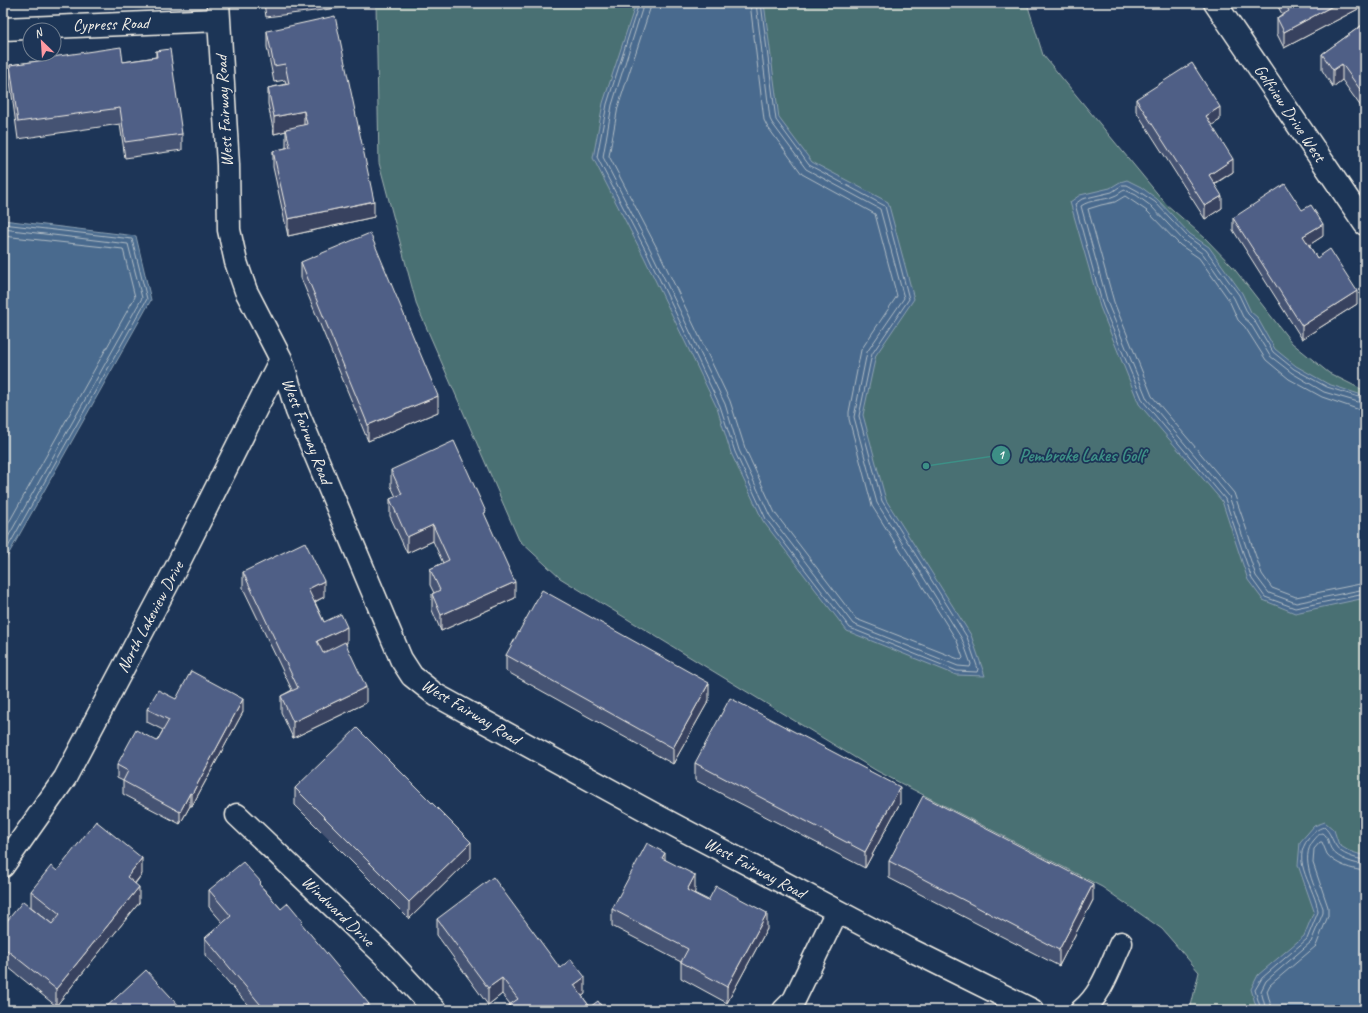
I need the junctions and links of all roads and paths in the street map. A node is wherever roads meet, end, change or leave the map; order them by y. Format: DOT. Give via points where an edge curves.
graph roads {
  1 [pos="1215,3"];
  2 [pos="219,12"];
  3 [pos="3,29"];
  4 [pos="1365,224"];
  5 [pos="281,360"];
  6 [pos="237,815"];
  7 [pos="3,866"];
  8 [pos="837,911"];
  9 [pos="1121,943"];
  10 [pos="435,1010"];
  11 [pos="784,1010"];
  12 [pos="1032,1010"];
  13 [pos="1082,1010"];
  1 -- 4 [label="street, Golfview Drive West"];
  2 -- 3 [label="street, Cypress Road"];
  2 -- 5 [label="street, West Fairway Road" via="228,165 228,230 246,291"];
  5 -- 7 [label="street, North Lakeview Drive" via="176,568 65,778"];
  5 -- 8 [label="street, West Fairway Road" via="317,460 401,659 412,676 436,695"];
  6 -- 10 [label="street, Windward Drive" via="384,955"];
  8 -- 11 [label="street" via="794,1000"];
  8 -- 12 [label="street, West Fairway Road"];
  9 -- 13 [label="street" via="1091,1003"];
}
